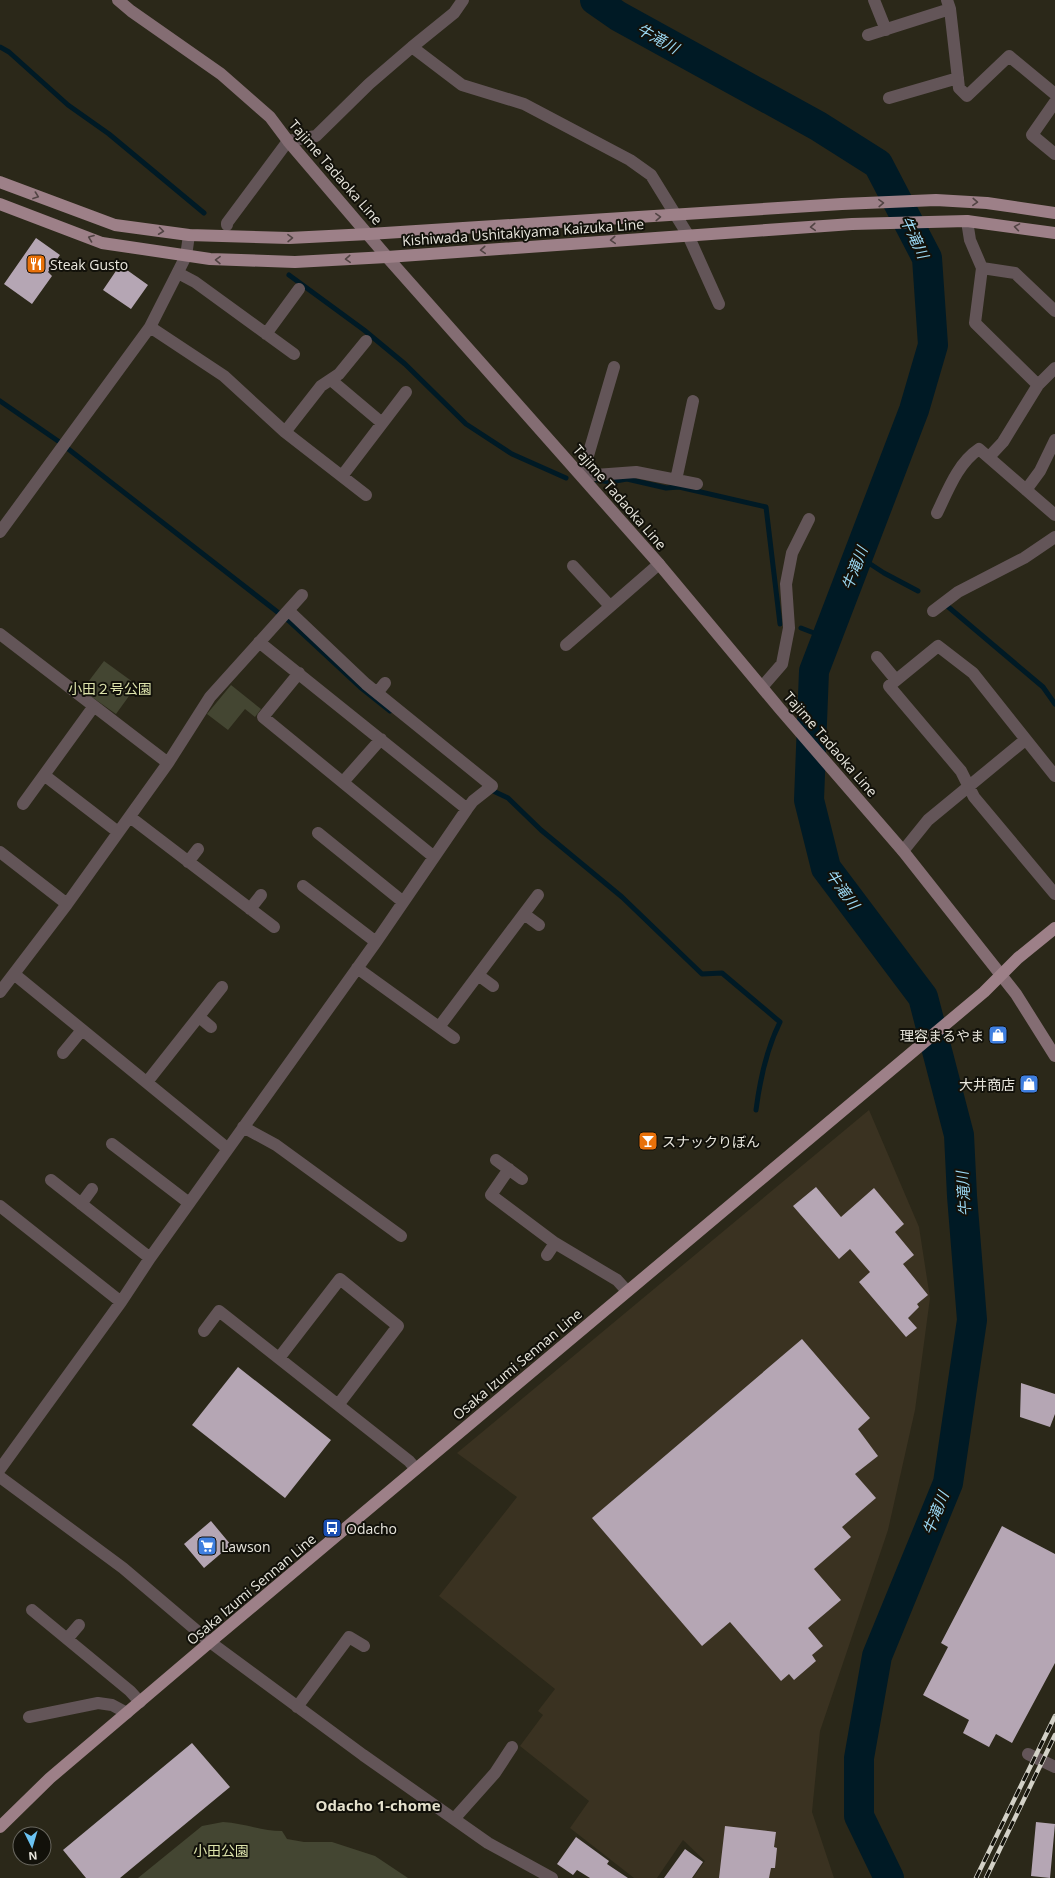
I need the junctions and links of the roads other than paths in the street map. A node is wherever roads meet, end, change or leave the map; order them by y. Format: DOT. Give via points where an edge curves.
graph roads {
  1 [pos="118,0"];
  2 [pos="463,0"];
  3 [pos="874,0"];
  4 [pos="949,4"];
  5 [pos="886,30"];
  6 [pos="868,36"];
  7 [pos="412,47"];
  8 [pos="958,78"];
  9 [pos="1055,94"];
  10 [pos="889,98"];
  11 [pos="1055,102"];
  12 [pos="288,141"];
  13 [pos="1055,154"];
  14 [pos="0,182"];
  15 [pos="0,204"];
  16 [pos="1055,213"];
  17 [pos="677,216"];
  18 [pos="967,221"];
  19 [pos="227,225"];
  20 [pos="1055,233"];
  21 [pos="370,234"];
  22 [pos="189,235"];
  23 [pos="688,235"];
  24 [pos="186,256"];
  25 [pos="387,256"];
  26 [pos="982,268"];
  27 [pos="178,274"];
  28 [pos="299,289"];
  29 [pos="719,304"];
  30 [pos="1055,311"];
  31 [pos="150,327"];
  32 [pos="266,334"];
  33 [pos="366,341"];
  34 [pos="294,354"];
  35 [pos="614,367"];
  36 [pos="1055,368"];
  37 [pos="331,380"];
  38 [pos="1038,385"];
  39 [pos="406,392"];
  40 [pos="693,401"];
  41 [pos="382,423"];
  42 [pos="285,432"];
  43 [pos="1055,440"];
  44 [pos="989,457"];
  45 [pos="342,476"];
  46 [pos="582,476"];
  47 [pos="676,480"];
  48 [pos="697,484"];
  49 [pos="1026,490"];
  50 [pos="366,495"];
  51 [pos="938,513"];
  52 [pos="1055,515"];
  53 [pos="809,518"];
  54 [pos="0,532"];
  55 [pos="1055,537"];
  56 [pos="659,564"];
  57 [pos="574,566"];
  58 [pos="302,595"];
  59 [pos="610,606"];
  60 [pos="933,611"];
  61 [pos="284,615"];
  62 [pos="0,634"];
  63 [pos="259,642"];
  64 [pos="566,645"];
  65 [pos="877,657"];
  66 [pos="299,673"];
  67 [pos="896,680"];
  68 [pos="762,687"];
  69 [pos="94,706"];
  70 [pos="381,739"];
  71 [pos="1025,740"];
  72 [pos="168,763"];
  73 [pos="44,775"];
  74 [pos="1055,776"];
  75 [pos="342,782"];
  76 [pos="968,785"];
  77 [pos="23,804"];
  78 [pos="467,809"];
  79 [pos="130,817"];
  80 [pos="118,832"];
  81 [pos="318,833"];
  82 [pos="198,849"];
  83 [pos="903,851"];
  84 [pos="434,857"];
  85 [pos="2,859"];
  86 [pos="188,862"];
  87 [pos="302,886"];
  88 [pos="1055,894"];
  89 [pos="261,895"];
  90 [pos="538,895"];
  91 [pos="402,901"];
  92 [pos="67,904"];
  93 [pos="250,909"];
  94 [pos="524,914"];
  95 [pos="539,925"];
  96 [pos="274,927"];
  97 [pos="1055,928"];
  98 [pos="376,942"];
  99 [pos="357,968"];
  100 [pos="14,974"];
  101 [pos="478,975"];
  102 [pos="1002,975"];
  103 [pos="493,986"];
  104 [pos="222,987"];
  105 [pos="0,992"];
  106 [pos="199,1017"];
  107 [pos="211,1027"];
  108 [pos="439,1027"];
  109 [pos="82,1030"];
  110 [pos="454,1038"];
  111 [pos="63,1053"];
  112 [pos="1055,1056"];
  113 [pos="147,1082"];
  114 [pos="243,1128"];
  115 [pos="112,1144"];
  116 [pos="228,1149"];
  117 [pos="496,1160"];
  118 [pos="509,1170"];
  119 [pos="522,1179"];
  120 [pos="51,1180"];
  121 [pos="92,1189"];
  122 [pos="189,1203"];
  123 [pos="81,1204"];
  124 [pos="0,1206"];
  125 [pos="401,1236"];
  126 [pos="555,1243"];
  127 [pos="547,1255"];
  128 [pos="150,1258"];
  129 [pos="627,1291"];
  130 [pos="121,1302"];
  131 [pos="204,1331"];
  132 [pos="279,1358"];
  133 [pos="338,1405"];
  134 [pos="0,1469"];
  135 [pos="416,1469"];
  136 [pos="0,1477"];
  137 [pos="32,1610"];
  138 [pos="79,1625"];
  139 [pos="67,1639"];
  140 [pos="210,1642"];
  141 [pos="364,1646"];
  142 [pos="140,1702"];
  143 [pos="297,1707"];
  144 [pos="127,1713"];
  145 [pos="30,1717"];
  146 [pos="512,1747"];
  147 [pos="1028,1754"];
  148 [pos="1055,1767"];
  149 [pos="454,1819"];
  150 [pos="0,1827"];
  151 [pos="552,1878"];
  1 -- 12 [label="main road, Tajime Tadaoka Line" via="221,74 270,117"];
  2 -- 7 [label="street" via="454,13"];
  3 -- 5 [label="street"];
  4 -- 5 [label="street"];
  4 -- 8 [label="street"];
  5 -- 6 [label="street"];
  7 -- 12 [label="street" via="369,84 316,136"];
  7 -- 17 [label="street" via="462,84 524,104 630,160 651,175"];
  8 -- 9 [label="street" via="960,88 967,96 1009,56"];
  8 -- 10 [label="street"];
  11 -- 13 [label="street" via="1032,135"];
  12 -- 19 [label="street"];
  12 -- 21 [label="main road, Tajime Tadaoka Line"];
  14 -- 22 [label="main road, Kishiwada Ushitakiyama Kaizuka Line, one-way" via="115,225"];
  24 -- 15 [label="main road, Kishiwada Ushitakiyama Kaizuka Line, one-way" via="102,243"];
  17 -- 16 [label="main road, Kishiwada Ushitakiyama Kaizuka Line, one-way" via="936,200 987,203"];
  21 -- 17 [label="main road, Kishiwada Ushitakiyama Kaizuka Line, one-way"];
  17 -- 23 [label="street"];
  20 -- 18 [label="main road, Kishiwada Ushitakiyama Kaizuka Line, one-way"];
  18 -- 23 [label="main road, Kishiwada Ushitakiyama Kaizuka Line, one-way" via="852,224"];
  18 -- 26 [label="street" via="970,240"];
  22 -- 21 [label="main road, Kishiwada Ushitakiyama Kaizuka Line, one-way" via="289,238"];
  21 -- 25 [label="main road, Tajime Tadaoka Line"];
  22 -- 24 [label="street"];
  23 -- 25 [label="main road, Kishiwada Ushitakiyama Kaizuka Line, one-way"];
  23 -- 29 [label="street"];
  25 -- 24 [label="main road, Kishiwada Ushitakiyama Kaizuka Line, one-way" via="295,262"];
  24 -- 27 [label="street"];
  25 -- 46 [label="main road, Tajime Tadaoka Line"];
  26 -- 30 [label="street" via="1015,273"];
  26 -- 38 [label="street" via="975,323"];
  27 -- 31 [label="street"];
  27 -- 32 [label="street" via="195,282"];
  28 -- 32 [label="street"];
  31 -- 42 [label="street" via="224,376"];
  31 -- 54 [label="street"];
  32 -- 34 [label="street"];
  33 -- 37 [label="street"];
  35 -- 46 [label="street"];
  36 -- 38 [label="street"];
  37 -- 41 [label="street"];
  37 -- 42 [label="street" via="321,386"];
  38 -- 44 [label="street" via="1003,442"];
  39 -- 41 [label="street"];
  40 -- 47 [label="street"];
  41 -- 45 [label="street"];
  42 -- 45 [label="street"];
  43 -- 49 [label="street" via="1040,471"];
  44 -- 49 [label="street"];
  44 -- 51 [label="street" via="979,449 968,456 953,480"];
  45 -- 50 [label="street"];
  46 -- 47 [label="street" via="636,472"];
  46 -- 56 [label="main road, Tajime Tadaoka Line"];
  47 -- 48 [label="street"];
  49 -- 52 [label="street"];
  53 -- 68 [label="street" via="792,553 786,584 789,628 782,664"];
  55 -- 60 [label="street" via="1024,558 958,592"];
  56 -- 59 [label="street"];
  56 -- 68 [label="main road, Tajime Tadaoka Line"];
  57 -- 59 [label="street"];
  58 -- 61 [label="street"];
  59 -- 64 [label="street"];
  61 -- 63 [label="street"];
  61 -- 78 [label="street" via="381,688 492,786"];
  62 -- 69 [label="street"];
  63 -- 66 [label="street"];
  63 -- 72 [label="street" via="210,697"];
  65 -- 67 [label="street"];
  66 -- 70 [label="street"];
  66 -- 75 [label="street" via="263,717"];
  67 -- 71 [label="street" via="938,646 973,673"];
  67 -- 76 [label="street" via="889,686 961,772"];
  68 -- 83 [label="main road, Tajime Tadaoka Line"];
  69 -- 72 [label="street"];
  69 -- 73 [label="street"];
  70 -- 75 [label="street"];
  70 -- 78 [label="street"];
  71 -- 74 [label="street"];
  71 -- 76 [label="street"];
  72 -- 79 [label="street"];
  73 -- 77 [label="street"];
  73 -- 80 [label="street"];
  75 -- 84 [label="street"];
  76 -- 83 [label="street" via="928,820"];
  76 -- 88 [label="street" via="974,797"];
  78 -- 84 [label="street"];
  79 -- 80 [label="street"];
  79 -- 86 [label="street"];
  80 -- 92 [label="street"];
  81 -- 91 [label="street"];
  82 -- 86 [label="street"];
  83 -- 102 [label="main road, Tajime Tadaoka Line"];
  84 -- 91 [label="street"];
  85 -- 92 [label="street"];
  86 -- 93 [label="street"];
  87 -- 98 [label="street"];
  89 -- 93 [label="street"];
  90 -- 94 [label="street"];
  91 -- 98 [label="street"];
  92 -- 100 [label="street"];
  93 -- 96 [label="street"];
  94 -- 95 [label="street"];
  94 -- 101 [label="street"];
  97 -- 102 [label="main road, Osaka Izumi Sennan Line"];
  98 -- 99 [label="street"];
  99 -- 108 [label="street"];
  99 -- 114 [label="street"];
  100 -- 105 [label="street"];
  100 -- 109 [label="street"];
  101 -- 103 [label="street"];
  101 -- 108 [label="street"];
  102 -- 112 [label="main road, Tajime Tadaoka Line"];
  102 -- 129 [label="main road, Osaka Izumi Sennan Line"];
  104 -- 106 [label="street"];
  106 -- 107 [label="street"];
  106 -- 113 [label="street"];
  108 -- 110 [label="street"];
  109 -- 111 [label="street"];
  109 -- 113 [label="street"];
  113 -- 116 [label="street"];
  114 -- 116 [label="street"];
  114 -- 125 [label="street" via="276,1146"];
  115 -- 122 [label="street"];
  116 -- 122 [label="street"];
  117 -- 118 [label="street"];
  118 -- 119 [label="street"];
  118 -- 126 [label="street" via="491,1195"];
  120 -- 123 [label="street"];
  121 -- 123 [label="street"];
  122 -- 128 [label="street"];
  123 -- 128 [label="street"];
  124 -- 130 [label="street"];
  126 -- 127 [label="street"];
  126 -- 129 [label="street" via="617,1280"];
  128 -- 130 [label="street"];
  129 -- 135 [label="main road, Osaka Izumi Sennan Line"];
  130 -- 134 [label="street"];
  131 -- 132 [label="street" via="219,1311"];
  132 -- 133 [label="street"];
  132 -- 133 [label="street" via="340,1279 398,1326"];
  133 -- 135 [label="street"];
  135 -- 140 [label="main road, Osaka Izumi Sennan Line"];
  136 -- 140 [label="street" via="123,1568"];
  137 -- 139 [label="street"];
  138 -- 139 [label="street"];
  139 -- 142 [label="street"];
  140 -- 142 [label="main road, Osaka Izumi Sennan Line"];
  140 -- 143 [label="street"];
  141 -- 143 [label="street" via="350,1637"];
  142 -- 144 [label="main road, Osaka Izumi Sennan Line"];
  143 -- 149 [label="street"];
  144 -- 145 [label="street" via="112,1705 98,1703"];
  144 -- 150 [label="main road, Osaka Izumi Sennan Line" via="50,1778"];
  146 -- 149 [label="street" via="495,1773"];
  147 -- 148 [label="street"];
  149 -- 151 [label="street" via="488,1843"];
}
